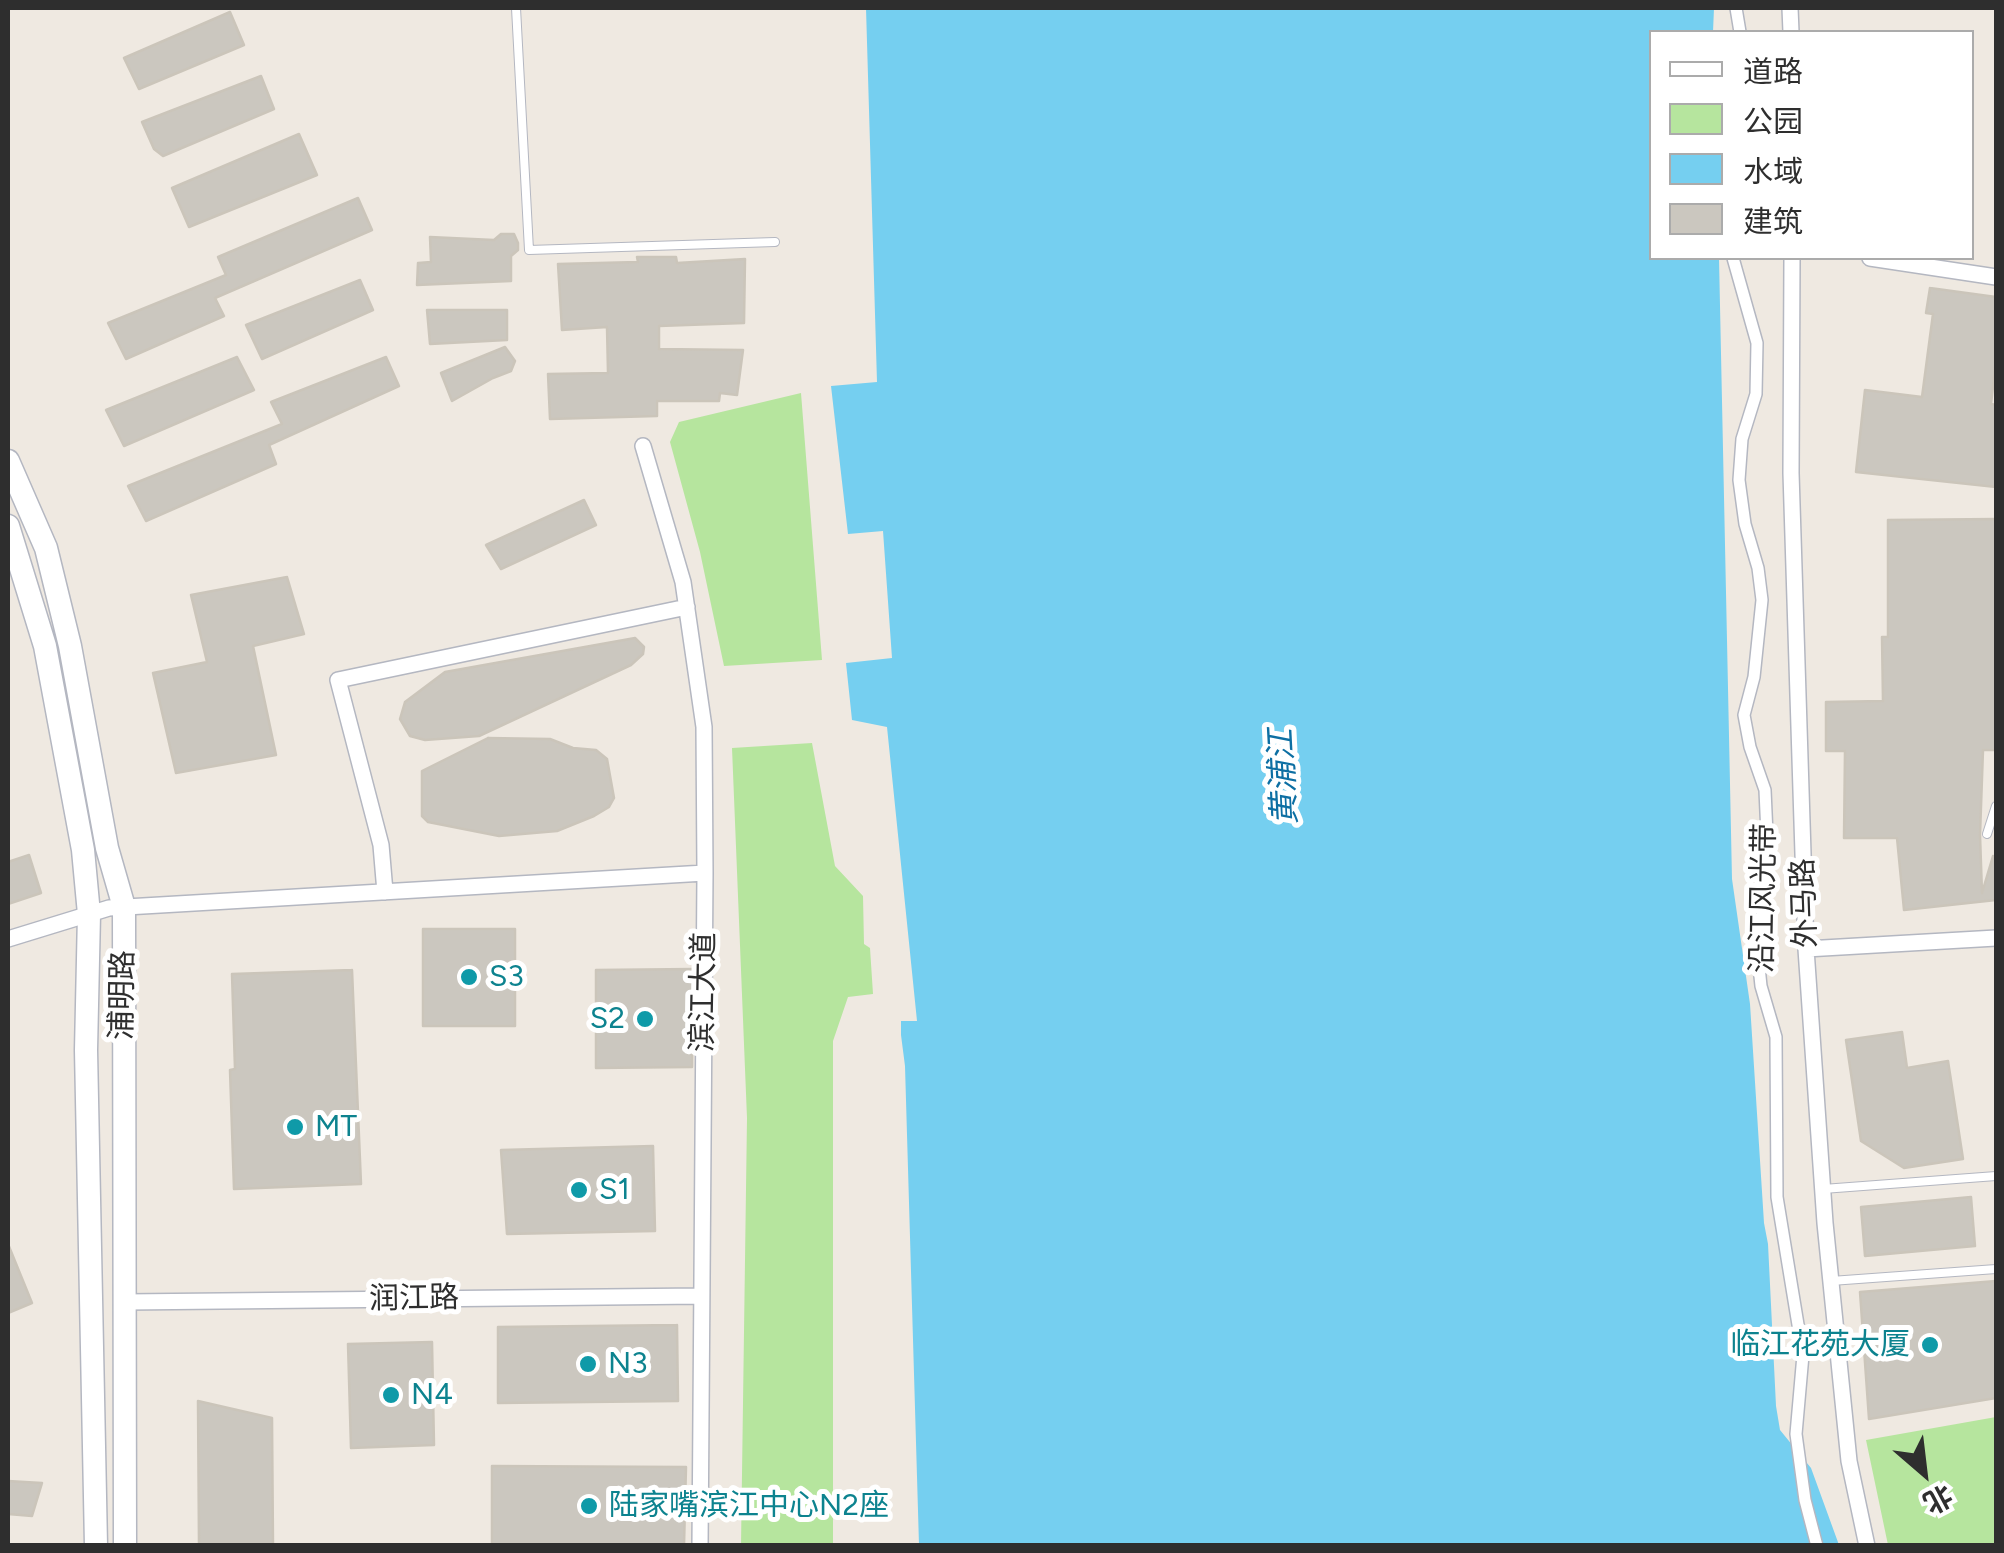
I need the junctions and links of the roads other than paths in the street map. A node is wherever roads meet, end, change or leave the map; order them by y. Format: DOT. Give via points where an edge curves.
graph roads {
  1 [pos="516,8"];
  2 [pos="775,242"];
  3 [pos="1734,260"];
  4 [pos="1792,260"];
  5 [pos="1883,260"];
  6 [pos="1996,277"];
  7 [pos="642,446"];
  8 [pos="8,461"];
  9 [pos="8,526"];
  10 [pos="687,606"];
  11 [pos="1996,806"];
  12 [pos="1987,834"];
  13 [pos="705,873"];
  14 [pos="386,892"];
  15 [pos="108,910"];
  16 [pos="1996,938"];
  17 [pos="8,939"];
  18 [pos="1806,949"];
  19 [pos="1996,1176"];
  20 [pos="1823,1190"];
  21 [pos="1996,1269"];
  22 [pos="1830,1280"];
  23 [pos="701,1296"];
  24 [pos="126,1302"];
  25 [pos="96,1546"];
  26 [pos="125,1546"];
  27 [pos="700,1546"];
  28 [pos="1817,1546"];
  29 [pos="1866,1546"];
  1 -- 2 [label="lane" via="529,250"];
  3 -- 28 [label="street, 沿江风光带" via="1757,343 1756,394 1738,480 1762,600 1744,715 1765,790 1768,857 1758,958 1776,1037 1777,1196 1803,1355 1796,1434"];
  4 -- 18 [label="street, 外马路" via="1791,473"];
  5 -- 6 [label="street"];
  7 -- 10 [label="street, 滨江大道"];
  8 -- 15 [label="main road, 浦明路" via="46,548 70,646 107,848"];
  9 -- 15 [label="main road, 浦明路" via="45,646 83,850"];
  10 -- 13 [label="street, 滨江大道" via="704,727"];
  10 -- 14 [label="street" via="338,680 381,845"];
  11 -- 12 [label="lane"];
  13 -- 14 [label="street"];
  13 -- 23 [label="street, 滨江大道"];
  14 -- 15 [label="street"];
  15 -- 17 [label="street"];
  15 -- 24 [label="main road, 浦明路" via="122,1061"];
  15 -- 25 [label="main road, 浦明路" via="86,1050"];
  16 -- 18 [label="street"];
  18 -- 20 [label="street, 外马路"];
  19 -- 20 [label="lane"];
  20 -- 22 [label="street, 外马路"];
  21 -- 22 [label="lane"];
  22 -- 29 [label="street, 外马路" via="1849,1460"];
  23 -- 24 [label="street, 润江路"];
  23 -- 27 [label="street, 滨江大道"];
  24 -- 26 [label="main road, 浦明路"];
}
